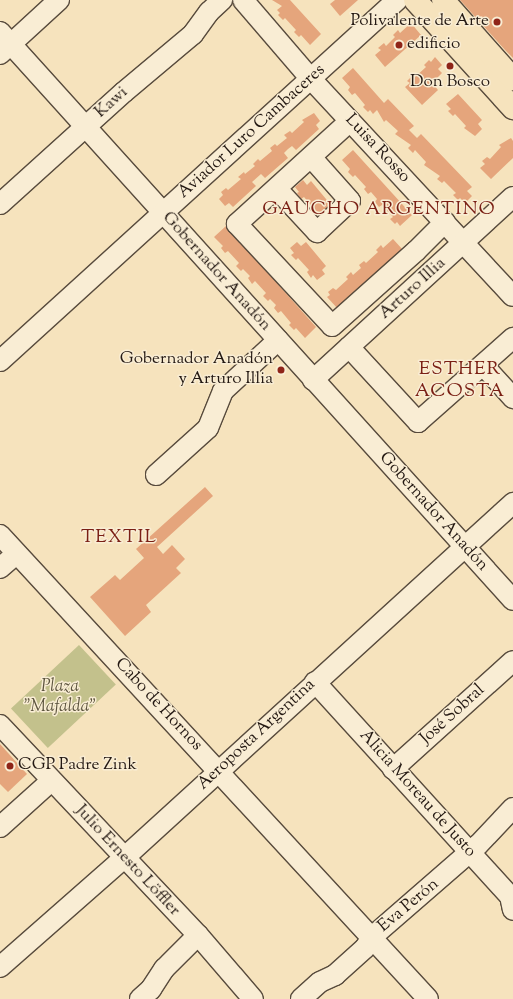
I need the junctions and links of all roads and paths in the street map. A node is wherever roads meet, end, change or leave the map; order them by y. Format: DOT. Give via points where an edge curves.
graph roads {
  1 [pos="59,0"];
  2 [pos="222,0"];
  3 [pos="243,0"];
  4 [pos="397,0"];
  5 [pos="415,0"];
  6 [pos="443,0"];
  7 [pos="4,43"];
  8 [pos="311,79"];
  9 [pos="513,79"];
  10 [pos="513,108"];
  11 [pos="350,121"];
  12 [pos="85,128"];
  13 [pos="312,157"];
  14 [pos="277,189"];
  15 [pos="513,197"];
  16 [pos="0,204"];
  17 [pos="162,213"];
  18 [pos="445,222"];
  19 [pos="464,242"];
  20 [pos="513,296"];
  21 [pos="513,338"];
  22 [pos="278,340"];
  23 [pos="349,347"];
  24 [pos="4,350"];
  25 [pos="483,365"];
  26 [pos="313,380"];
  27 [pos="513,398"];
  28 [pos="156,475"];
  29 [pos="513,503"];
  30 [pos="0,535"];
  31 [pos="464,546"];
  32 [pos="16,554"];
  33 [pos="0,568"];
  34 [pos="513,600"];
  35 [pos="513,661"];
  36 [pos="315,682"];
  37 [pos="0,725"];
  38 [pos="393,769"];
  39 [pos="219,770"];
  40 [pos="51,781"];
  41 [pos="513,808"];
  42 [pos="0,827"];
  43 [pos="469,852"];
  44 [pos="124,858"];
  45 [pos="513,910"];
  46 [pos="198,935"];
  47 [pos="372,937"];
  48 [pos="0,967"];
  49 [pos="140,999"];
  50 [pos="253,999"];
  51 [pos="301,999"];
  52 [pos="428,999"];
  1 -- 7 [label="street"];
  2 -- 12 [label="street, Kawi" via="209,12 193,34"];
  3 -- 8 [label="street, Luisa Rosso"];
  4 -- 8 [label="street, Aviador Luro Cambaceres"];
  5 -- 10 [label="main road"];
  6 -- 9 [label="main road"];
  7 -- 12 [label="street, Gobernador Anadón"];
  8 -- 11 [label="street, Luisa Rosso"];
  8 -- 17 [label="street, Aviador Luro Cambaceres"];
  11 -- 13 [label="street"];
  11 -- 18 [label="street, Luisa Rosso"];
  12 -- 16 [label="street, Kawi"];
  12 -- 17 [label="street, Gobernador Anadón"];
  13 -- 14 [label="street"];
  13 -- 14 [label="street" via="350,201 317,232"];
  14 -- 18 [label="street" via="237,224 332,326"];
  15 -- 19 [label="street, Arturo Illia"];
  17 -- 22 [label="street, Gobernador Anadón"];
  17 -- 24 [label="street, Aviador Luro Cambaceres"];
  18 -- 19 [label="street, Luisa Rosso"];
  19 -- 20 [label="street, Luisa Rosso"];
  19 -- 23 [label="street, Arturo Illia"];
  21 -- 25 [label="street"];
  22 -- 26 [label="street, Gobernador Anadón"];
  22 -- 28 [label="street" via="223,391 208,428"];
  23 -- 25 [label="street" via="418,422"];
  23 -- 26 [label="street, Arturo Illia"];
  25 -- 27 [label="street"];
  26 -- 31 [label="street, Gobernador Anadón"];
  29 -- 31 [label="street, Aeroposta Argentina"];
  30 -- 32 [label="street, Cabo de Hornos"];
  31 -- 34 [label="street, Gobernador Anadón"];
  31 -- 36 [label="street, Aeroposta Argentina"];
  32 -- 33 [label="street"];
  32 -- 39 [label="street, Cabo de Hornos"];
  35 -- 38 [label="street, José Sobral"];
  36 -- 38 [label="street, Alicia Moreau de Justo"];
  36 -- 39 [label="street, Aeroposta Argentina"];
  37 -- 40 [label="street, Julio Ernesto Löffler"];
  38 -- 43 [label="street, Alicia Moreau de Justo"];
  39 -- 44 [label="street, Aeroposta Argentina"];
  39 -- 47 [label="street, Cabo de Hornos"];
  40 -- 42 [label="street"];
  40 -- 44 [label="street, Julio Ernesto Löffler"];
  41 -- 43 [label="street, Eva Perón"];
  43 -- 45 [label="street, Alicia Moreau de Justo" via="510,896"];
  43 -- 47 [label="street, Eva Perón" via="434,886"];
  44 -- 46 [label="street, Julio Ernesto Löffler"];
  44 -- 48 [label="street, Aeroposta Argentina"];
  46 -- 49 [label="street" via="164,969 151,989"];
  46 -- 50 [label="street, Julio Ernesto Löffler"];
  47 -- 51 [label="street, Eva Perón" via="365,948 335,975 320,982"];
  47 -- 52 [label="street, Cabo de Hornos"];
}
